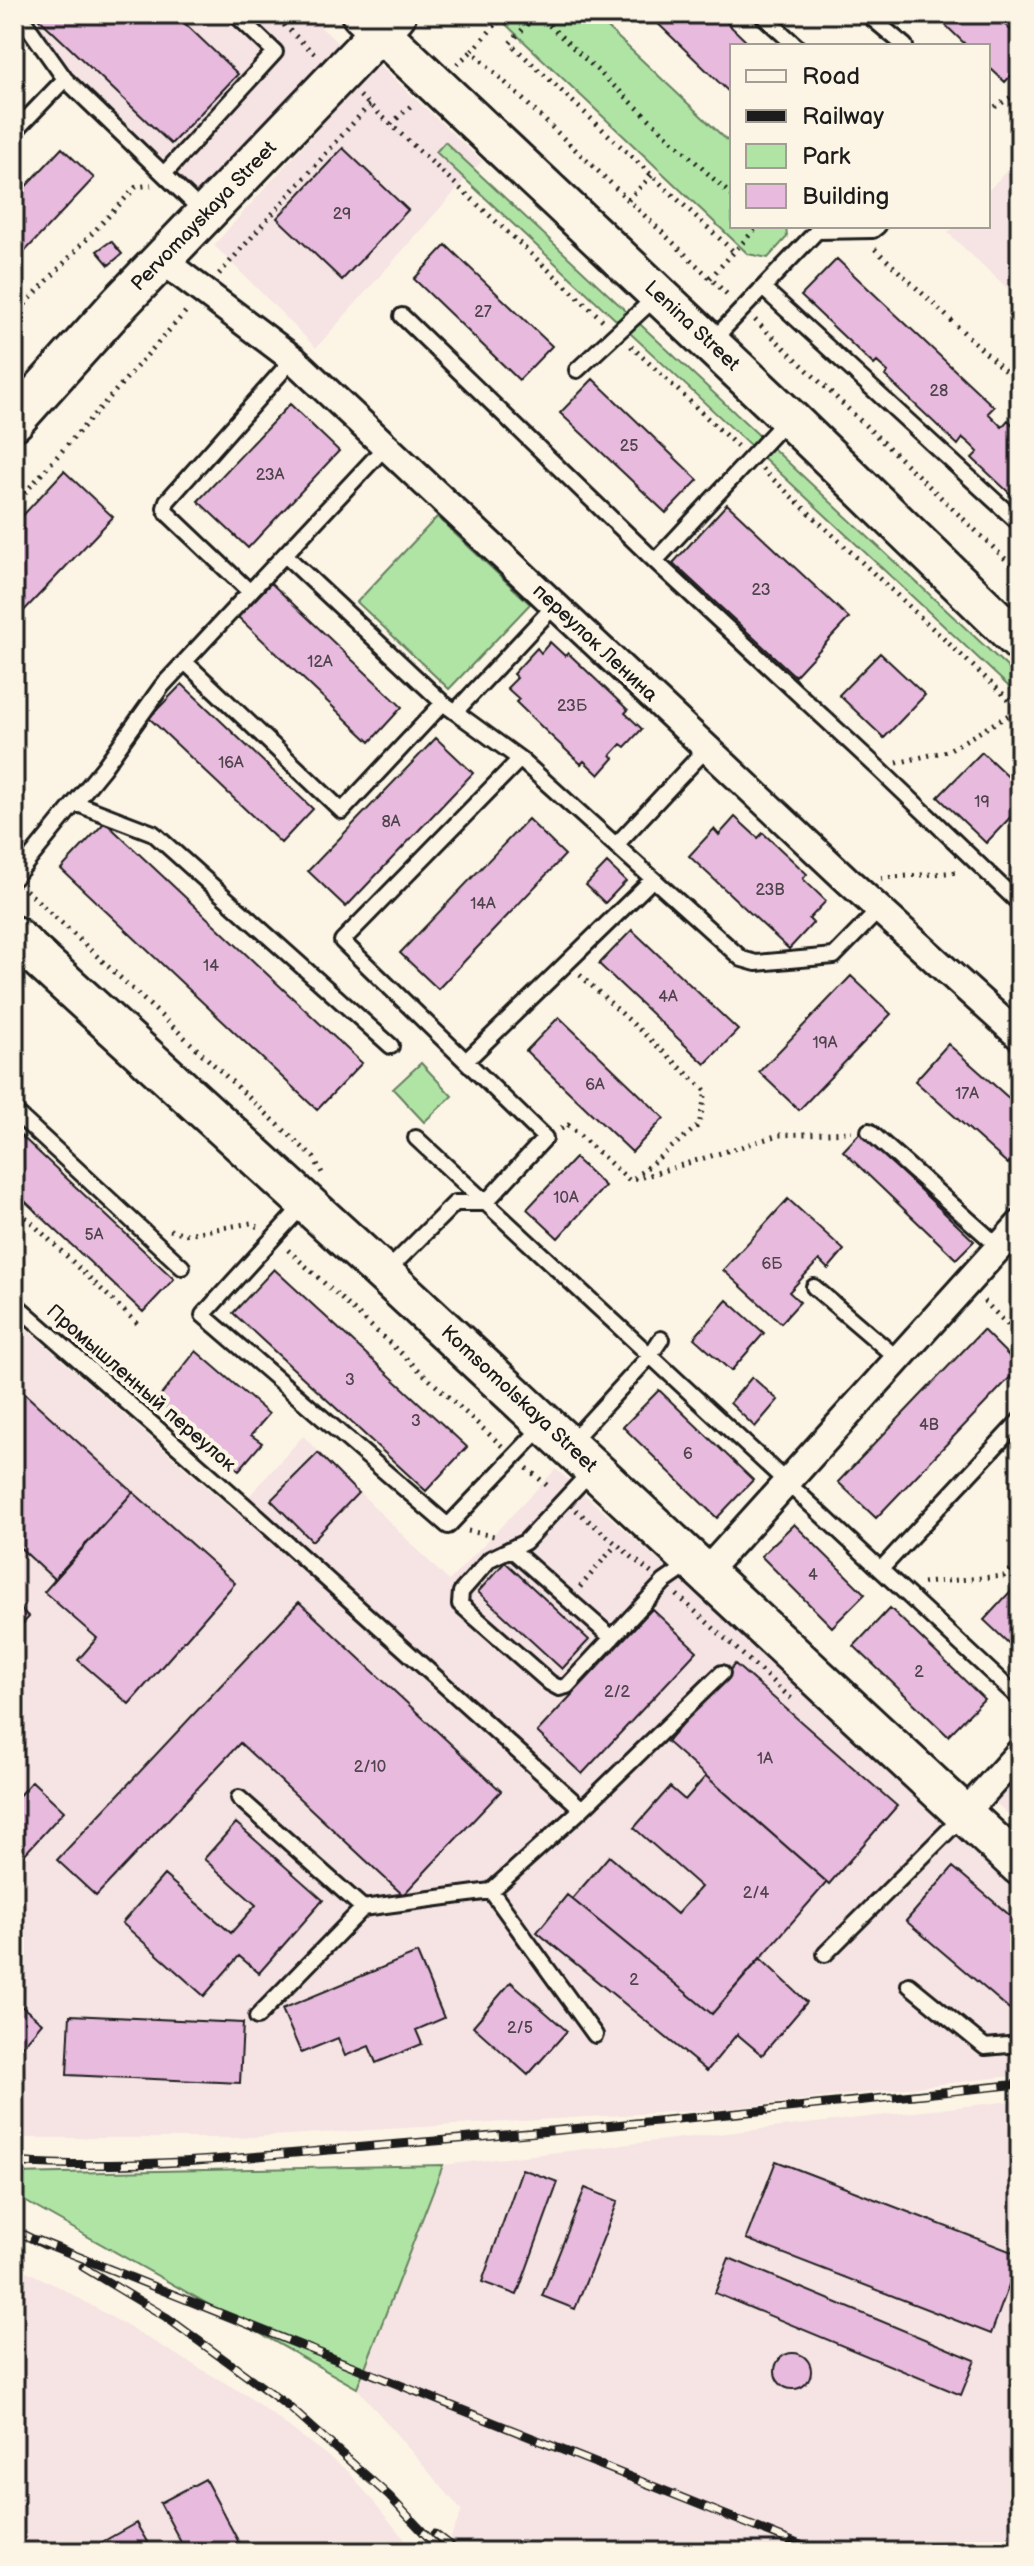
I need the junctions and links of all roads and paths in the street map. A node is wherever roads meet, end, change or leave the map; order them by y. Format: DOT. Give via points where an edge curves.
graph roads {
  1 [pos="19,14"];
  2 [pos="235,14"];
  3 [pos="506,14"];
  4 [pos="761,14"];
  5 [pos="867,14"];
  6 [pos="276,15"];
  7 [pos="379,20"];
  8 [pos="497,23"];
  9 [pos="794,44"];
  10 [pos="903,44"];
  11 [pos="338,76"];
  12 [pos="65,79"];
  13 [pos="1020,92"];
  14 [pos="990,110"];
  15 [pos="14,132"];
  16 [pos="164,174"];
  17 [pos="652,175"];
  18 [pos="730,194"];
  19 [pos="628,200"];
  20 [pos="205,214"];
  21 [pos="756,228"];
  22 [pos="876,228"];
  23 [pos="856,231"];
  24 [pos="734,252"];
  25 [pos="162,260"];
  26 [pos="710,278"];
  27 [pos="763,288"];
  28 [pos="658,295"];
  29 [pos="402,316"];
  30 [pos="617,333"];
  31 [pos="710,343"];
  32 [pos="293,359"];
  33 [pos="577,370"];
  34 [pos="1020,385"];
  35 [pos="789,418"];
  36 [pos="14,421"];
  37 [pos="386,446"];
  38 [pos="750,457"];
  39 [pos="1020,524"];
  40 [pos="285,555"];
  41 [pos="655,561"];
  42 [pos="250,592"];
  43 [pos="555,605"];
  44 [pos="1020,642"];
  45 [pos="185,662"];
  46 [pos="449,708"];
  47 [pos="1020,710"];
  48 [pos="707,748"];
  49 [pos="520,759"];
  50 [pos="877,767"];
  51 [pos="75,803"];
  52 [pos="616,845"];
  53 [pos="985,870"];
  54 [pos="14,878"];
  55 [pos="653,879"];
  56 [pos="847,880"];
  57 [pos="26,889"];
  58 [pos="1020,904"];
  59 [pos="879,910"];
  60 [pos="14,936"];
  61 [pos="567,963"];
  62 [pos="1020,1037"];
  63 [pos="391,1046"];
  64 [pos="466,1061"];
  65 [pos="14,1111"];
  66 [pos="869,1131"];
  67 [pos="416,1138"];
  68 [pos="545,1138"];
  69 [pos="630,1181"];
  70 [pos="315,1190"];
  71 [pos="485,1203"];
  72 [pos="14,1206"];
  73 [pos="131,1220"];
  74 [pos="1020,1224"];
  75 [pos="273,1237"];
  76 [pos="999,1247"];
  77 [pos="182,1267"];
  78 [pos="384,1274"];
  79 [pos="966,1284"];
  80 [pos="814,1287"];
  81 [pos="14,1303"];
  82 [pos="141,1327"];
  83 [pos="1020,1337"];
  84 [pos="661,1339"];
  85 [pos="649,1357"];
  86 [pos="898,1359"];
  87 [pos="1020,1420"];
  88 [pos="569,1445"];
  89 [pos="514,1457"];
  90 [pos="787,1482"];
  91 [pos="564,1500"];
  92 [pos="616,1545"];
  93 [pos="511,1549"];
  94 [pos="1020,1561"];
  95 [pos="881,1569"];
  96 [pos="688,1572"];
  97 [pos="898,1585"];
  98 [pos="579,1588"];
  99 [pos="612,1638"];
  100 [pos="722,1673"];
  101 [pos="1020,1699"];
  102 [pos="795,1702"];
  103 [pos="1020,1752"];
  104 [pos="239,1798"];
  105 [pos="582,1809"];
  106 [pos="964,1814"];
  107 [pos="1020,1866"];
  108 [pos="491,1891"];
  109 [pos="363,1908"];
  110 [pos="825,1954"];
  111 [pos="909,1985"];
  112 [pos="257,2017"];
  113 [pos="595,2035"];
  114 [pos="1020,2044"];
  1 -- 12 [label="lane"];
  2 -- 16 [label="lane" via="275,52"];
  3 -- 8 [label="path"];
  4 -- 9 [label="lane"];
  5 -- 10 [label="lane"];
  6 -- 11 [label="path"];
  7 -- 11 [label="main road, Pervomayskaya Street"];
  7 -- 28 [label="main road, Lenina Street"];
  11 -- 20 [label="main road, Pervomayskaya Street"];
  11 -- 30 [label="path"];
  12 -- 15 [label="lane"];
  12 -- 16 [label="lane"];
  13 -- 14 [label="path"];
  16 -- 20 [label="lane"];
  17 -- 18 [label="path" via="510,43 537,14"];
  17 -- 19 [label="path"];
  17 -- 24 [label="path"];
  20 -- 25 [label="main road, Pervomayskaya Street"];
  21 -- 24 [label="path"];
  22 -- 23 [label="lane"];
  23 -- 27 [label="lane" via="817,231"];
  23 -- 34 [label="path"];
  24 -- 26 [label="path"];
  25 -- 32 [label="street, переулок Ленина"];
  25 -- 36 [label="main road, Pervomayskaya Street"];
  27 -- 31 [label="lane"];
  27 -- 39 [label="lane"];
  28 -- 30 [label="lane"];
  28 -- 31 [label="main road, Lenina Street"];
  29 -- 41 [label="lane"];
  30 -- 33 [label="lane"];
  30 -- 38 [label="path"];
  31 -- 35 [label="main road, Lenina Street"];
  32 -- 37 [label="street, переулок Ленина"];
  32 -- 42 [label="lane" via="165,508"];
  35 -- 38 [label="lane"];
  35 -- 44 [label="main road, Lenina Street"];
  37 -- 40 [label="lane"];
  37 -- 43 [label="street, переулок Ленина"];
  38 -- 41 [label="lane"];
  38 -- 47 [label="path"];
  40 -- 42 [label="lane"];
  40 -- 46 [label="lane"];
  41 -- 50 [label="lane"];
  42 -- 45 [label="lane"];
  43 -- 46 [label="lane"];
  43 -- 48 [label="street, переулок Ленина"];
  45 -- 46 [label="lane" via="342,811"];
  45 -- 51 [label="lane"];
  46 -- 49 [label="lane"];
  47 -- 50 [label="path" via="947,751"];
  48 -- 52 [label="lane"];
  48 -- 56 [label="street, переулок Ленина"];
  49 -- 52 [label="lane"];
  49 -- 64 [label="lane" via="342,941"];
  50 -- 53 [label="lane"];
  51 -- 54 [label="lane"];
  51 -- 63 [label="lane" via="153,833"];
  52 -- 55 [label="lane"];
  53 -- 56 [label="path"];
  53 -- 58 [label="lane"];
  55 -- 59 [label="lane" via="748,962 834,956"];
  55 -- 61 [label="lane"];
  56 -- 59 [label="street, переулок Ленина"];
  57 -- 70 [label="path" via="314,1158"];
  59 -- 62 [label="street, переулок Ленина"];
  60 -- 70 [label="main road, Komsomolskaya Street"];
  61 -- 64 [label="lane"];
  61 -- 69 [label="path" via="706,1091 699,1125"];
  64 -- 68 [label="lane"];
  65 -- 73 [label="lane"];
  66 -- 69 [label="path" via="779,1135"];
  66 -- 76 [label="lane"];
  67 -- 71 [label="lane"];
  68 -- 69 [label="path" via="568,1125"];
  68 -- 71 [label="lane"];
  70 -- 75 [label="lane"];
  70 -- 78 [label="main road, Komsomolskaya Street"];
  71 -- 78 [label="lane" via="455,1203"];
  71 -- 85 [label="lane"];
  72 -- 82 [label="path"];
  73 -- 75 [label="path" via="187,1234 251,1223"];
  73 -- 77 [label="lane"];
  74 -- 76 [label="street"];
  75 -- 89 [label="path"];
  75 -- 89 [label="lane" via="203,1315 448,1526"];
  76 -- 79 [label="street"];
  78 -- 88 [label="main road, Komsomolskaya Street"];
  79 -- 83 [label="path"];
  79 -- 86 [label="street"];
  80 -- 86 [label="lane"];
  81 -- 105 [label="lane, Промышленный переулок"];
  84 -- 85 [label="lane"];
  85 -- 88 [label="lane"];
  85 -- 90 [label="lane"];
  86 -- 90 [label="street"];
  87 -- 95 [label="lane"];
  88 -- 89 [label="lane"];
  88 -- 91 [label="lane"];
  88 -- 96 [label="main road, Komsomolskaya Street"];
  89 -- 91 [label="path"];
  90 -- 95 [label="lane"];
  90 -- 96 [label="street"];
  91 -- 92 [label="path"];
  91 -- 93 [label="lane" via="525,1542"];
  92 -- 96 [label="path"];
  92 -- 98 [label="path"];
  93 -- 99 [label="lane"];
  93 -- 99 [label="lane" via="490,1559 461,1592 460,1604 559,1688 567,1686"];
  94 -- 97 [label="path" via="1004,1576"];
  95 -- 97 [label="lane"];
  96 -- 99 [label="lane"];
  96 -- 102 [label="path"];
  96 -- 106 [label="main road, Komsomolskaya Street"];
  97 -- 101 [label="lane"];
  100 -- 105 [label="lane"];
  103 -- 106 [label="street"];
  104 -- 109 [label="lane"];
  105 -- 108 [label="lane"];
  106 -- 107 [label="main road, Komsomolskaya Street"];
  106 -- 110 [label="lane"];
  108 -- 109 [label="lane"];
  108 -- 113 [label="lane"];
  109 -- 112 [label="lane"];
  111 -- 114 [label="lane" via="985,2047"];
}
